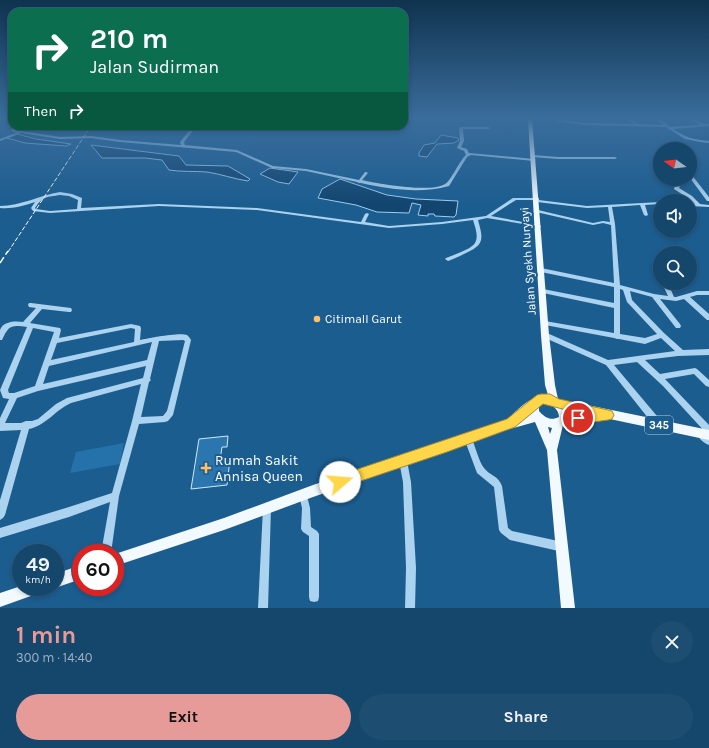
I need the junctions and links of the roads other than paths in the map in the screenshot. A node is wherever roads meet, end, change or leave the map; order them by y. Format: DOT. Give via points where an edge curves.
graph roads {
  1 [pos="195,147"];
  2 [pos="459,147"];
  3 [pos="533,147"];
  4 [pos="468,155"];
  5 [pos="534,158"];
  6 [pos="615,158"];
  7 [pos="366,173"];
  8 [pos="359,182"];
  9 [pos="697,184"];
  10 [pos="679,186"];
  11 [pos="39,199"];
  12 [pos="537,200"];
  13 [pos="709,200"];
  14 [pos="642,204"];
  15 [pos="653,204"];
  16 [pos="698,206"];
  17 [pos="709,206"];
  18 [pos="0,207"];
  19 [pos="610,207"];
  20 [pos="79,210"];
  21 [pos="538,211"];
  22 [pos="367,214"];
  23 [pos="646,215"];
  24 [pos="487,216"];
  25 [pos="474,218"];
  26 [pos="362,224"];
  27 [pos="613,224"];
  28 [pos="539,226"];
  29 [pos="448,259"];
  30 [pos="541,270"];
  31 [pos="617,287"];
  32 [pos="626,289"];
  33 [pos="668,290"];
  34 [pos="543,291"];
  35 [pos="709,293"];
  36 [pos="654,296"];
  37 [pos="686,297"];
  38 [pos="672,299"];
  39 [pos="31,305"];
  40 [pos="617,306"];
  41 [pos="40,307"];
  42 [pos="69,310"];
  43 [pos="709,318"];
  44 [pos="545,323"];
  45 [pos="28,325"];
  46 [pos="678,326"];
  47 [pos="545,335"];
  48 [pos="662,335"];
  49 [pos="617,337"];
  50 [pos="0,338"];
  51 [pos="156,339"];
  52 [pos="54,341"];
  53 [pos="137,343"];
  54 [pos="709,352"];
  55 [pos="682,353"];
  56 [pos="639,359"];
  57 [pos="151,362"];
  58 [pos="608,363"];
  59 [pos="47,364"];
  60 [pos="659,377"];
  61 [pos="147,380"];
  62 [pos="709,384"];
  63 [pos="550,385"];
  64 [pos="38,388"];
  65 [pos="14,396"];
  66 [pos="538,401"];
  67 [pos="555,402"];
  68 [pos="608,415"];
  69 [pos="538,417"];
  70 [pos="136,421"];
  71 [pos="561,422"];
  72 [pos="511,423"];
  73 [pos="26,425"];
  74 [pos="659,425"];
  75 [pos="0,427"];
  76 [pos="706,433"];
  77 [pos="468,438"];
  78 [pos="709,441"];
  79 [pos="552,450"];
  80 [pos="403,461"];
  81 [pos="303,495"];
  82 [pos="115,496"];
  83 [pos="267,508"];
  84 [pos="0,515"];
  85 [pos="0,533"];
  86 [pos="107,544"];
  87 [pos="563,547"];
  88 [pos="124,557"];
  89 [pos="12,596"];
  90 [pos="314,597"];
  91 [pos="0,600"];
  92 [pos="262,608"];
  93 [pos="410,608"];
  94 [pos="568,608"];
  1 -- 8 [label="street" via="237,152 272,167 306,170"];
  2 -- 4 [label="street" via="466,150"];
  3 -- 5 [label="main road, Jalan Syekh Nuryayi"];
  4 -- 5 [label="street"];
  4 -- 8 [label="street" via="450,183 440,188 403,189"];
  5 -- 6 [label="street"];
  5 -- 12 [label="main road, Jalan Syekh Nuryayi"];
  7 -- 8 [label="street"];
  9 -- 13 [label="street"];
  10 -- 16 [label="street" via="676,188"];
  11 -- 18 [label="street" via="16,206"];
  11 -- 20 [label="street" via="58,193 71,194 80,199"];
  11 -- 20 [label="street" via="33,208 35,210"];
  12 -- 19 [label="street" via="587,207"];
  12 -- 21 [label="main road, Jalan Syekh Nuryayi"];
  12 -- 24 [label="street" via="515,199"];
  14 -- 15 [label="street"];
  14 -- 19 [label="street"];
  14 -- 23 [label="street"];
  16 -- 17 [label="street"];
  19 -- 27 [label="street"];
  20 -- 26 [label="street" via="158,205 257,209"];
  21 -- 27 [label="street" via="593,224"];
  21 -- 28 [label="main road, Jalan Syekh Nuryayi"];
  22 -- 26 [label="street"];
  24 -- 25 [label="street"];
  24 -- 28 [label="street"];
  25 -- 26 [label="street" via="389,227"];
  25 -- 29 [label="street" via="479,232 478,243 473,248"];
  27 -- 31 [label="street"];
  28 -- 30 [label="main road, Jalan Syekh Nuryayi"];
  30 -- 31 [label="street"];
  30 -- 34 [label="main road, Jalan Syekh Nuryayi"];
  31 -- 32 [label="street"];
  31 -- 40 [label="street"];
  32 -- 36 [label="street"];
  32 -- 48 [label="street" via="629,301"];
  33 -- 38 [label="street"];
  34 -- 40 [label="street"];
  34 -- 44 [label="main road, Jalan Syekh Nuryayi"];
  35 -- 37 [label="street"];
  36 -- 38 [label="street"];
  36 -- 46 [label="street"];
  37 -- 38 [label="street"];
  37 -- 43 [label="street"];
  39 -- 41 [label="street"];
  40 -- 49 [label="street"];
  41 -- 42 [label="street"];
  41 -- 45 [label="street"];
  44 -- 47 [label="main road, Jalan Syekh Nuryayi"];
  44 -- 49 [label="street"];
  45 -- 50 [label="street" via="8,326"];
  45 -- 52 [label="street" via="58,330"];
  45 -- 65 [label="street" via="4,390 6,396"];
  47 -- 58 [label="street"];
  47 -- 63 [label="main road, Jalan Syekh Nuryayi"];
  48 -- 49 [label="street" via="645,342"];
  48 -- 55 [label="street"];
  51 -- 53 [label="street"];
  51 -- 57 [label="street"];
  51 -- 70 [label="street" via="184,337 188,340 170,413 165,419"];
  52 -- 53 [label="street" via="135,326 138,328"];
  52 -- 59 [label="street"];
  53 -- 59 [label="street"];
  54 -- 55 [label="street"];
  55 -- 56 [label="street"];
  56 -- 58 [label="street"];
  56 -- 60 [label="street"];
  57 -- 61 [label="street"];
  57 -- 64 [label="street"];
  58 -- 74 [label="street"];
  59 -- 64 [label="street"];
  60 -- 62 [label="street" via="695,371"];
  60 -- 76 [label="street"];
  61 -- 70 [label="street"];
  61 -- 73 [label="street" via="64,402 41,421"];
  63 -- 66 [label="main road"];
  63 -- 67 [label="main road, Jalan Syekh Nuryayi"];
  64 -- 65 [label="street"];
  65 -- 75 [label="street"];
  66 -- 67 [label="main road"];
  66 -- 69 [label="main road" via="534,410"];
  66 -- 72 [label="main road"];
  67 -- 68 [label="main road"];
  67 -- 71 [label="main road" via="564,413"];
  68 -- 71 [label="main road, 345"];
  68 -- 74 [label="main road, 345"];
  69 -- 71 [label="main road" via="550,424"];
  69 -- 72 [label="main road"];
  69 -- 79 [label="main road"];
  70 -- 82 [label="street"];
  71 -- 79 [label="main road"];
  72 -- 77 [label="main road"];
  73 -- 75 [label="street"];
  73 -- 84 [label="street"];
  74 -- 76 [label="main road, 345"];
  76 -- 78 [label="street"];
  77 -- 80 [label="main road"];
  77 -- 87 [label="street" via="480,470 498,486 504,530 510,535"];
  79 -- 87 [label="main road"];
  80 -- 81 [label="main road"];
  80 -- 93 [label="street" via="407,482"];
  81 -- 83 [label="main road"];
  81 -- 90 [label="street" via="306,529 314,534"];
  82 -- 85 [label="street"];
  82 -- 86 [label="street"];
  83 -- 88 [label="main road"];
  83 -- 92 [label="street"];
  87 -- 94 [label="main road"];
  89 -- 91 [label="main road"];
}
